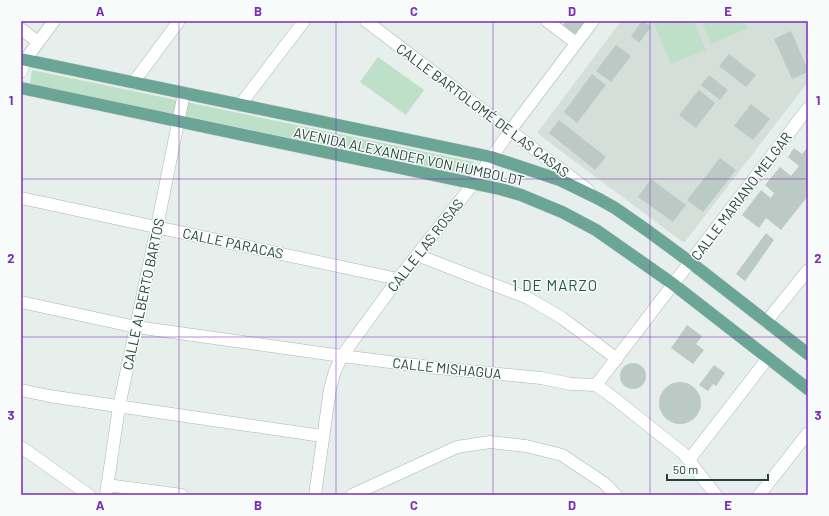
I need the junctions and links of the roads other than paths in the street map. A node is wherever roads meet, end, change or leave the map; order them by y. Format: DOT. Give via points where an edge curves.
graph roads {
  1 [pos="54,21"];
  2 [pos="179,21"];
  3 [pos="304,21"];
  4 [pos="366,21"];
  5 [pos="547,21"];
  6 [pos="593,21"];
  7 [pos="21,29"];
  8 [pos="38,42"];
  9 [pos="576,43"];
  10 [pos="23,60"];
  11 [pos="21,72"];
  12 [pos="133,83"];
  13 [pos="21,88"];
  14 [pos="184,93"];
  15 [pos="240,105"];
  16 [pos="808,108"];
  17 [pos="178,122"];
  18 [pos="510,131"];
  19 [pos="491,157"];
  20 [pos="473,184"];
  21 [pos="21,198"];
  22 [pos="599,199"];
  23 [pos="157,227"];
  24 [pos="417,255"];
  25 [pos="690,262"];
  26 [pos="808,270"];
  27 [pos="398,278"];
  28 [pos="673,284"];
  29 [pos="21,302"];
  30 [pos="766,322"];
  31 [pos="136,327"];
  32 [pos="808,354"];
  33 [pos="342,356"];
  34 [pos="617,358"];
  35 [pos="768,358"];
  36 [pos="596,385"];
  37 [pos="808,389"];
  38 [pos="21,390"];
  39 [pos="119,407"];
  40 [pos="808,433"];
  41 [pos="322,436"];
  42 [pos="21,446"];
  43 [pos="690,460"];
  44 [pos="106,490"];
  45 [pos="89,495"];
  46 [pos="182,495"];
  47 [pos="315,495"];
  48 [pos="352,495"];
  49 [pos="616,495"];
  50 [pos="716,495"];
  51 [pos="759,495"];
  1 -- 8 [label="street"];
  2 -- 12 [label="street"];
  3 -- 15 [label="street"];
  4 -- 18 [label="street, CALLE BARTOLOMÉ DE LAS CASAS"];
  5 -- 9 [label="street"];
  6 -- 9 [label="street, CALLE LAS ROSAS"];
  7 -- 8 [label="street"];
  8 -- 10 [label="street"];
  9 -- 18 [label="street, CALLE LAS ROSAS"];
  10 -- 11 [label="street"];
  10 -- 12 [label="main road, AVENIDA ALEXANDER VON HUMBOLDT"];
  12 -- 14 [label="main road, AVENIDA ALEXANDER VON HUMBOLDT"];
  13 -- 17 [label="main road, AVENIDA ALEXANDER VON HUMBOLDT"];
  14 -- 15 [label="main road, AVENIDA ALEXANDER VON HUMBOLDT"];
  14 -- 17 [label="street, CALLE ALBERTO BARTOS"];
  15 -- 19 [label="main road, AVENIDA ALEXANDER VON HUMBOLDT"];
  16 -- 25 [label="street, CALLE MARIANO MELGAR"];
  17 -- 20 [label="main road, AVENIDA ALEXANDER VON HUMBOLDT"];
  17 -- 23 [label="street, CALLE ALBERTO BARTOS"];
  18 -- 19 [label="street, CALLE LAS ROSAS"];
  18 -- 22 [label="street, CALLE BARTOLOMÉ DE LAS CASAS"];
  19 -- 20 [label="street, CALLE LAS ROSAS"];
  19 -- 22 [label="main road, AVENIDA ALEXANDER VON HUMBOLDT" via="560,180"];
  20 -- 24 [label="street, CALLE LAS ROSAS"];
  20 -- 28 [label="main road, AVENIDA ALEXANDER VON HUMBOLDT" via="521,195 579,220"];
  21 -- 23 [label="street, CALLE PARACAS"];
  22 -- 25 [label="main road, AVENIDA ALEXANDER VON HUMBOLDT"];
  23 -- 27 [label="street, CALLE PARACAS"];
  23 -- 31 [label="street, CALLE ALBERTO BARTOS"];
  24 -- 27 [label="street, CALLE LAS ROSAS"];
  24 -- 34 [label="street" via="528,298 562,318"];
  25 -- 28 [label="street, CALLE MARIANO MELGAR"];
  25 -- 30 [label="main road, AVENIDA ALEXANDER VON HUMBOLDT"];
  26 -- 30 [label="street"];
  27 -- 33 [label="street, CALLE LAS ROSAS"];
  28 -- 34 [label="street, CALLE MARIANO MELGAR"];
  28 -- 35 [label="main road, AVENIDA ALEXANDER VON HUMBOLDT"];
  29 -- 31 [label="street, CALLE MISHAGUA"];
  30 -- 32 [label="main road, AVENIDA ALEXANDER VON HUMBOLDT"];
  31 -- 33 [label="street, CALLE MISHAGUA"];
  31 -- 39 [label="street, CALLE ALBERTO BARTOS"];
  33 -- 36 [label="street, CALLE MISHAGUA"];
  33 -- 41 [label="street, CALLE LAS ROSAS" via="330,389"];
  34 -- 36 [label="street, CALLE MARIANO MELGAR"];
  35 -- 37 [label="main road, AVENIDA ALEXANDER VON HUMBOLDT"];
  35 -- 43 [label="street"];
  36 -- 43 [label="street"];
  38 -- 39 [label="street"];
  39 -- 41 [label="street"];
  39 -- 44 [label="street, CALLE ALBERTO BARTOS"];
  40 -- 51 [label="street"];
  41 -- 47 [label="street, CALLE LAS ROSAS"];
  42 -- 45 [label="street"];
  43 -- 50 [label="street"];
  44 -- 46 [label="street"];
  48 -- 49 [label="street" via="457,447 490,442 526,446 562,455 604,483"];
}
